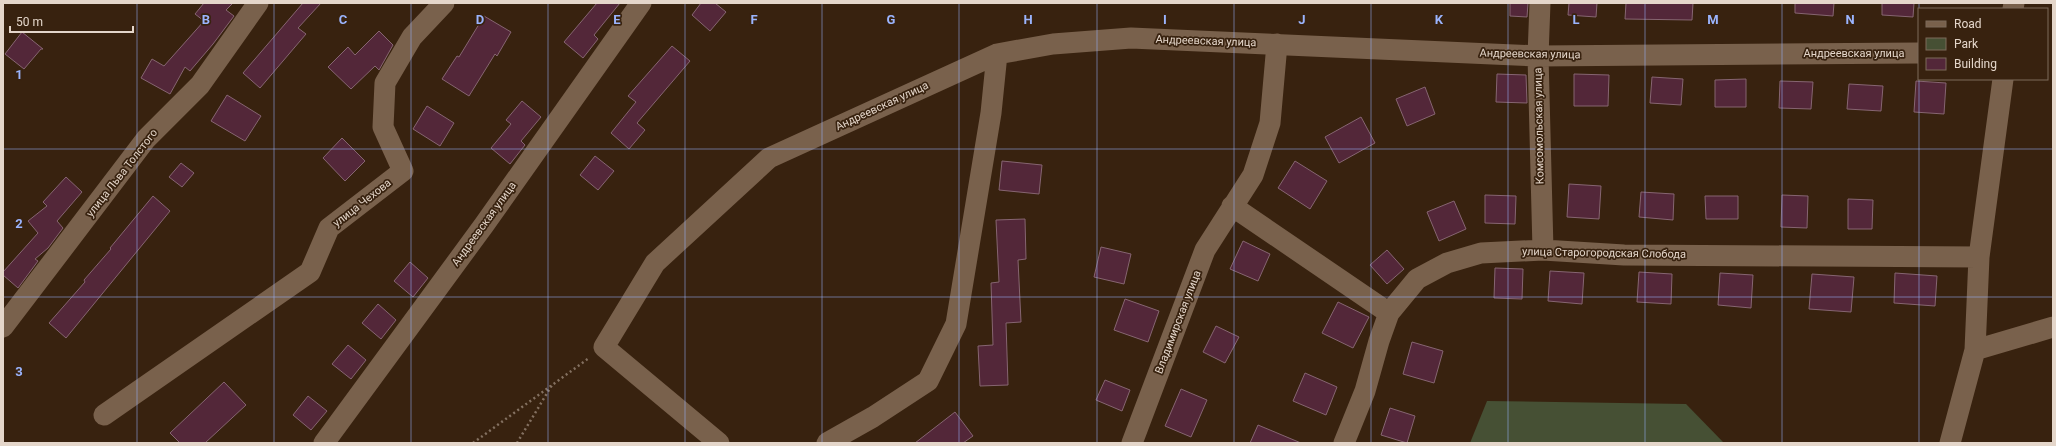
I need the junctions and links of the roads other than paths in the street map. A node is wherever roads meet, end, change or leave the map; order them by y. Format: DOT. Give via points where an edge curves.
graph roads {
  1 [pos="258,3"];
  2 [pos="444,3"];
  3 [pos="641,3"];
  4 [pos="1540,3"];
  5 [pos="1277,44"];
  6 [pos="1918,53"];
  7 [pos="997,54"];
  8 [pos="1538,56"];
  9 [pos="2003,80"];
  10 [pos="1232,206"];
  11 [pos="1542,250"];
  12 [pos="1979,257"];
  13 [pos="1389,313"];
  14 [pos="3,327"];
  15 [pos="2053,327"];
  16 [pos="1975,350"];
  17 [pos="104,415"];
  18 [pos="324,443"];
  19 [pos="718,443"];
  20 [pos="827,443"];
  21 [pos="1132,443"];
  22 [pos="1344,443"];
  23 [pos="1950,443"];
  1 -- 14 [label="street, улица Льва Толстого" via="200,85 146,138"];
  2 -- 17 [label="street, улица Чехова" via="412,37 385,83 383,127 403,172 329,228 310,272"];
  3 -- 18 [label="street, Андреевская улица" via="484,225"];
  4 -- 8 [label="street, Комсомольская улица"];
  5 -- 7 [label="street, Андреевская улица" via="1131,38 1054,44"];
  5 -- 8 [label="street, Андреевская улица"];
  5 -- 10 [label="street, Владимирская улица" via="1270,123 1253,176"];
  6 -- 8 [label="street, Андреевская улица"];
  7 -- 19 [label="street, Андреевская улица" via="768,158 655,263 604,347"];
  7 -- 20 [label="street" via="991,113 956,324 928,381"];
  8 -- 11 [label="street, Комсомольская улица"];
  9 -- 12 [label="street"];
  10 -- 13 [label="street"];
  10 -- 21 [label="street, Владимирская улица" via="1205,250"];
  11 -- 12 [label="street, улица Старогородская Слобода" via="1624,255"];
  11 -- 13 [label="street, улица Старогородская Слобода" via="1481,253 1447,263 1417,279"];
  12 -- 16 [label="street"];
  13 -- 22 [label="street, улица Старогородская Слобода" via="1365,391"];
  15 -- 16 [label="street"];
  16 -- 23 [label="street"];
}
